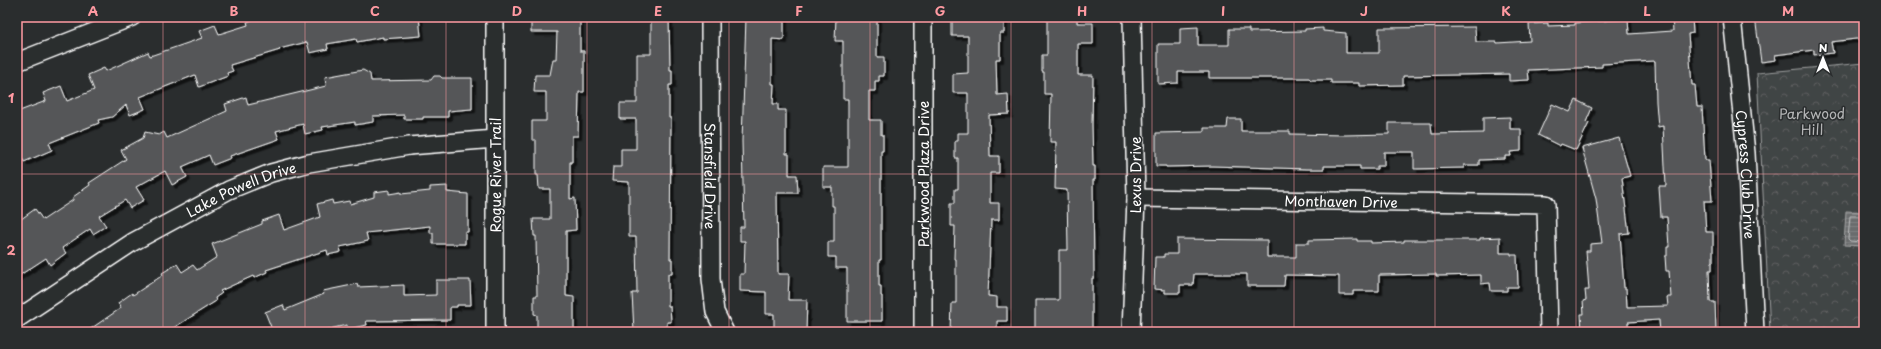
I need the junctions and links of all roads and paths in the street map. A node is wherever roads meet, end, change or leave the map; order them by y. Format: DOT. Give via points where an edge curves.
graph roads {
  1 [pos="132,17"];
  2 [pos="495,17"];
  3 [pos="710,17"];
  4 [pos="922,17"];
  5 [pos="1132,17"];
  6 [pos="1732,17"];
  7 [pos="102,22"];
  8 [pos="17,62"];
  9 [pos="495,138"];
  10 [pos="1136,198"];
  11 [pos="17,320"];
  12 [pos="496,332"];
  13 [pos="725,332"];
  14 [pos="923,332"];
  15 [pos="1131,332"];
  16 [pos="1549,332"];
  17 [pos="1755,332"];
  1 -- 7 [label="street"];
  2 -- 9 [label="street, Rogue River Trail"];
  3 -- 13 [label="street, Stansfield Drive" via="711,279 715,312"];
  4 -- 14 [label="street, Parkwood Plaza Drive"];
  5 -- 10 [label="street, Lexus Drive"];
  6 -- 17 [label="street, Cypress Club Drive" via="1746,153"];
  7 -- 8 [label="street"];
  9 -- 11 [label="street, Lake Powell Drive" via="409,146 309,163 271,173 229,190 133,242"];
  9 -- 12 [label="street, Rogue River Trail"];
  10 -- 15 [label="street, Lexus Drive"];
  10 -- 16 [label="street, Monthaven Drive" via="1546,204"];
}
